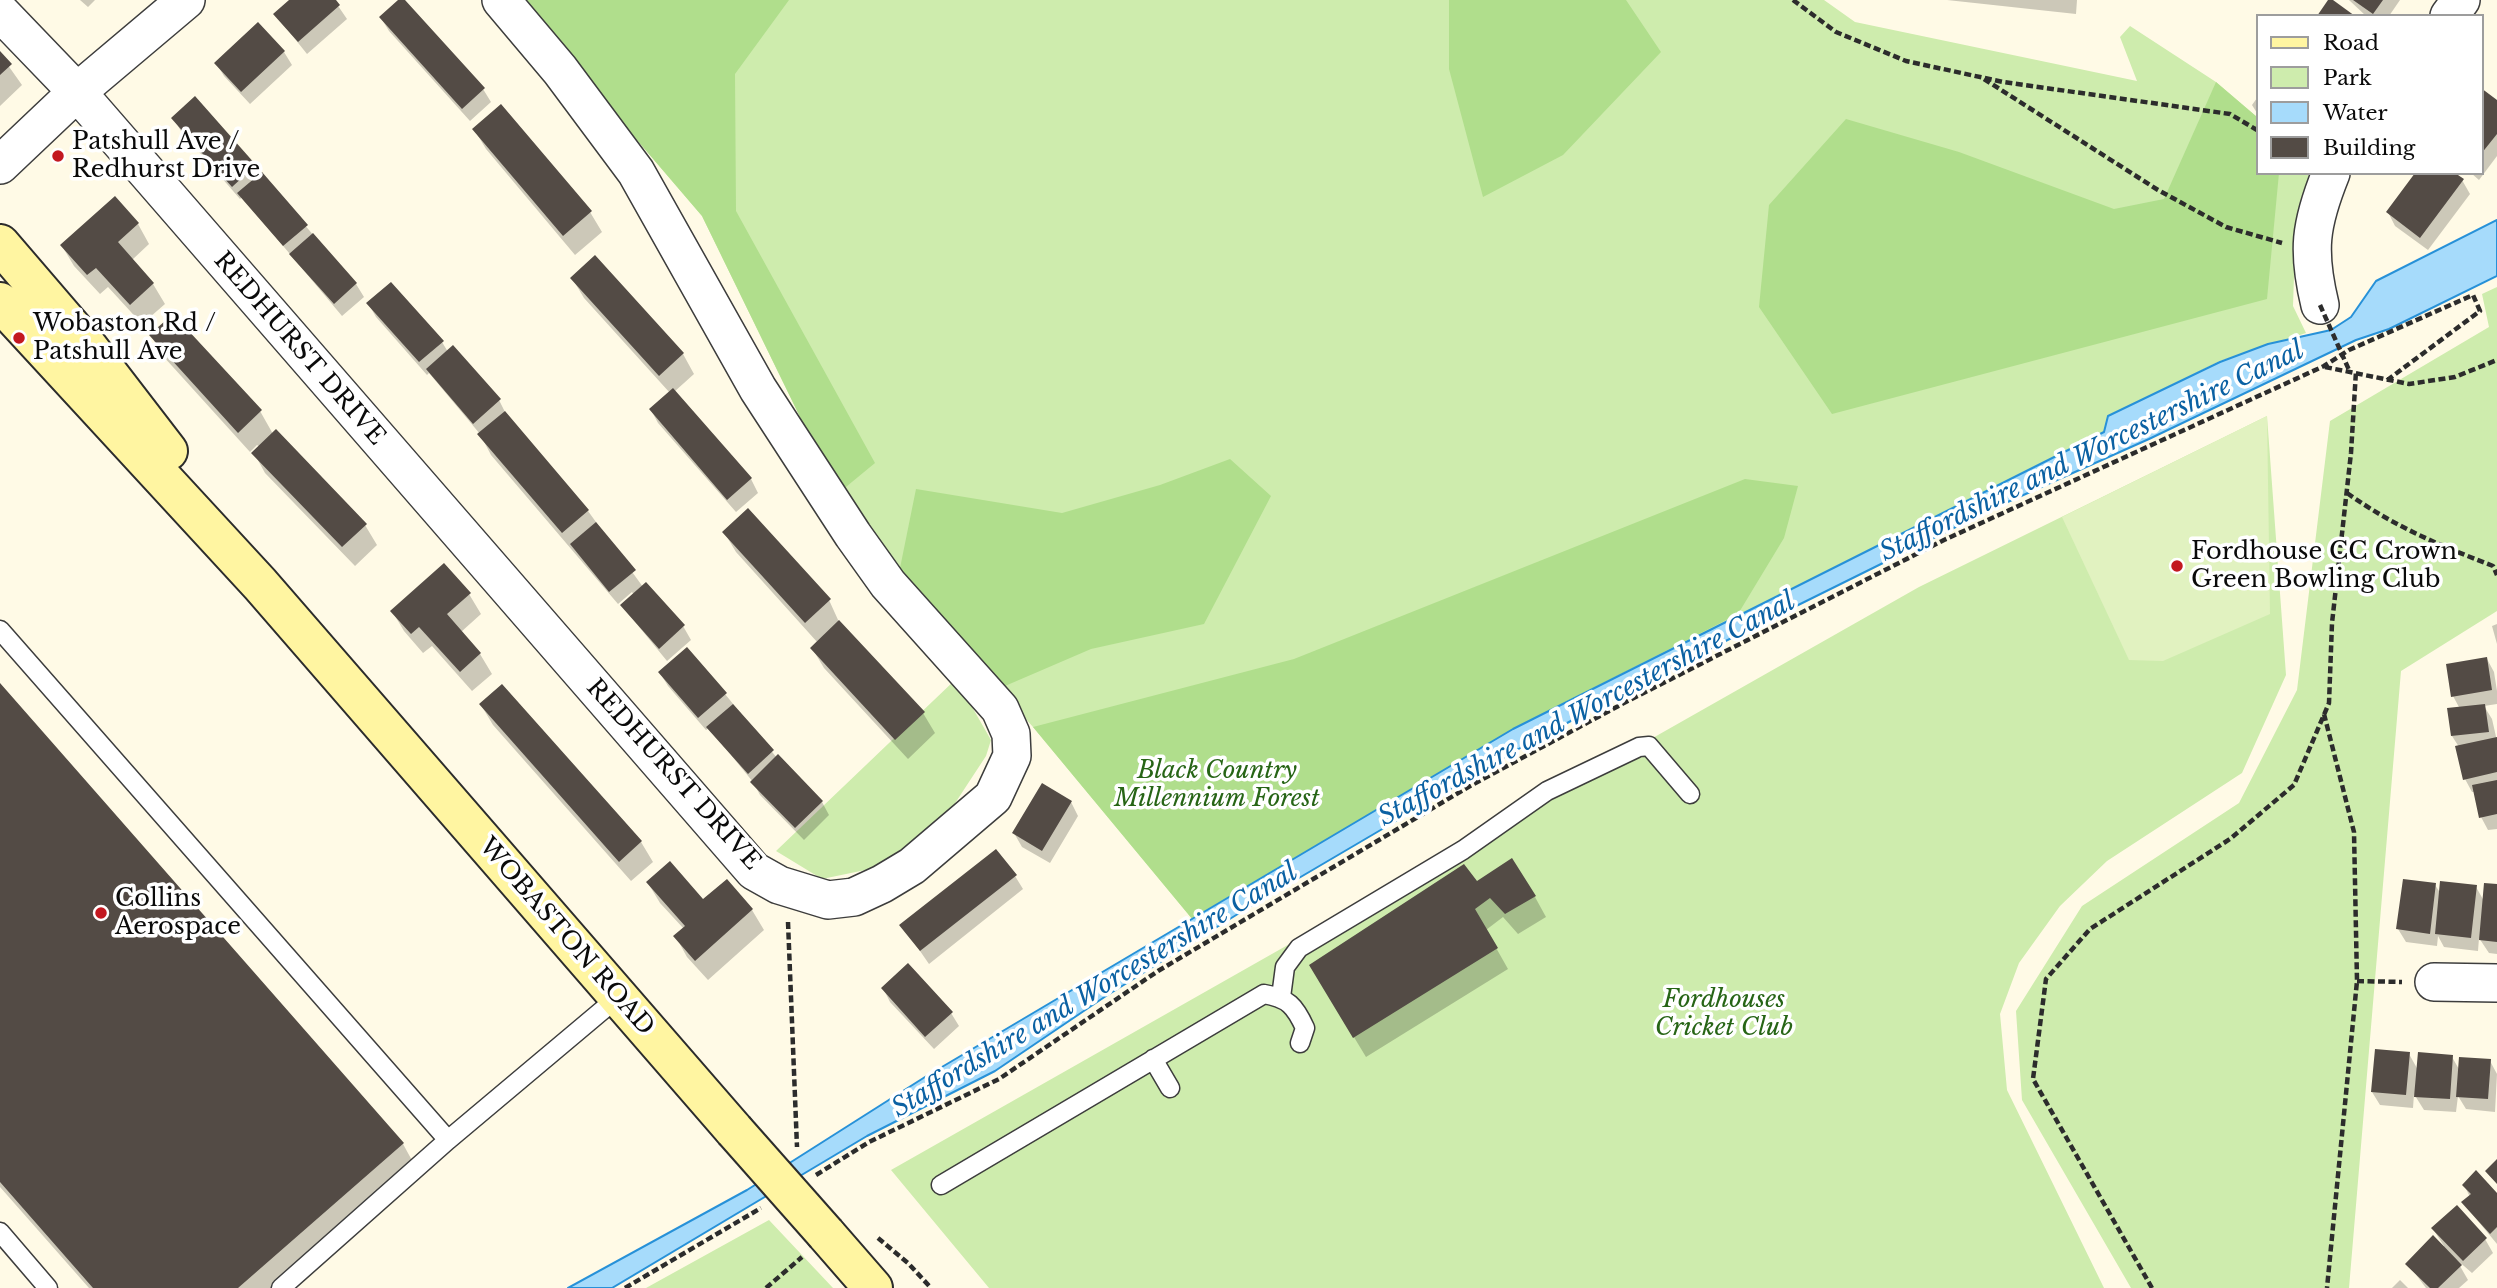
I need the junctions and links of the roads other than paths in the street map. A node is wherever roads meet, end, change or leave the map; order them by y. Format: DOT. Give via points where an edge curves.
graph roads {
  1 [pos="186,0"];
  2 [pos="501,0"];
  3 [pos="0,12"];
  4 [pos="77,92"];
  5 [pos="0,165"];
  6 [pos="2330,175"];
  7 [pos="0,244"];
  8 [pos="0,302"];
  9 [pos="2320,306"];
  10 [pos="260,584"];
  11 [pos="0,630"];
  12 [pos="1690,794"];
  13 [pos="2434,982"];
  14 [pos="2497,983"];
  15 [pos="1282,997"];
  16 [pos="617,998"];
  17 [pos="1300,1042"];
  18 [pos="1153,1059"];
  19 [pos="1170,1088"];
  20 [pos="448,1140"];
  21 [pos="941,1185"];
  22 [pos="0,1232"];
  23 [pos="48,1288"];
  24 [pos="281,1288"];
  25 [pos="873,1288"];
  1 -- 4 [label="street"];
  2 -- 4 [label="street, REDHURST DRIVE" via="561,70 636,172 758,389 853,535 888,584 1000,709 1011,734 1013,756 993,797 912,866 855,897 828,900 794,891 754,870"];
  3 -- 4 [label="street, REDHURST DRIVE"];
  4 -- 5 [label="street"];
  6 -- 9 [label="street" via="2315,213 2311,264"];
  7 -- 10 [label="street, WOBASTON ROAD" via="85,343 226,527"];
  8 -- 10 [label="street, WOBASTON ROAD"];
  10 -- 16 [label="street, WOBASTON ROAD"];
  11 -- 20 [label="lane"];
  12 -- 15 [label="lane" via="1649,746 1547,791 1463,850 1299,948 1285,967"];
  13 -- 14 [label="street"];
  15 -- 17 [label="lane" via="1295,1006 1305,1028"];
  15 -- 18 [label="lane" via="1264,994"];
  16 -- 20 [label="lane"];
  16 -- 25 [label="street, WOBASTON ROAD, bridge"];
  18 -- 19 [label="lane"];
  18 -- 21 [label="lane"];
  20 -- 24 [label="lane"];
  22 -- 23 [label="lane"];
}
